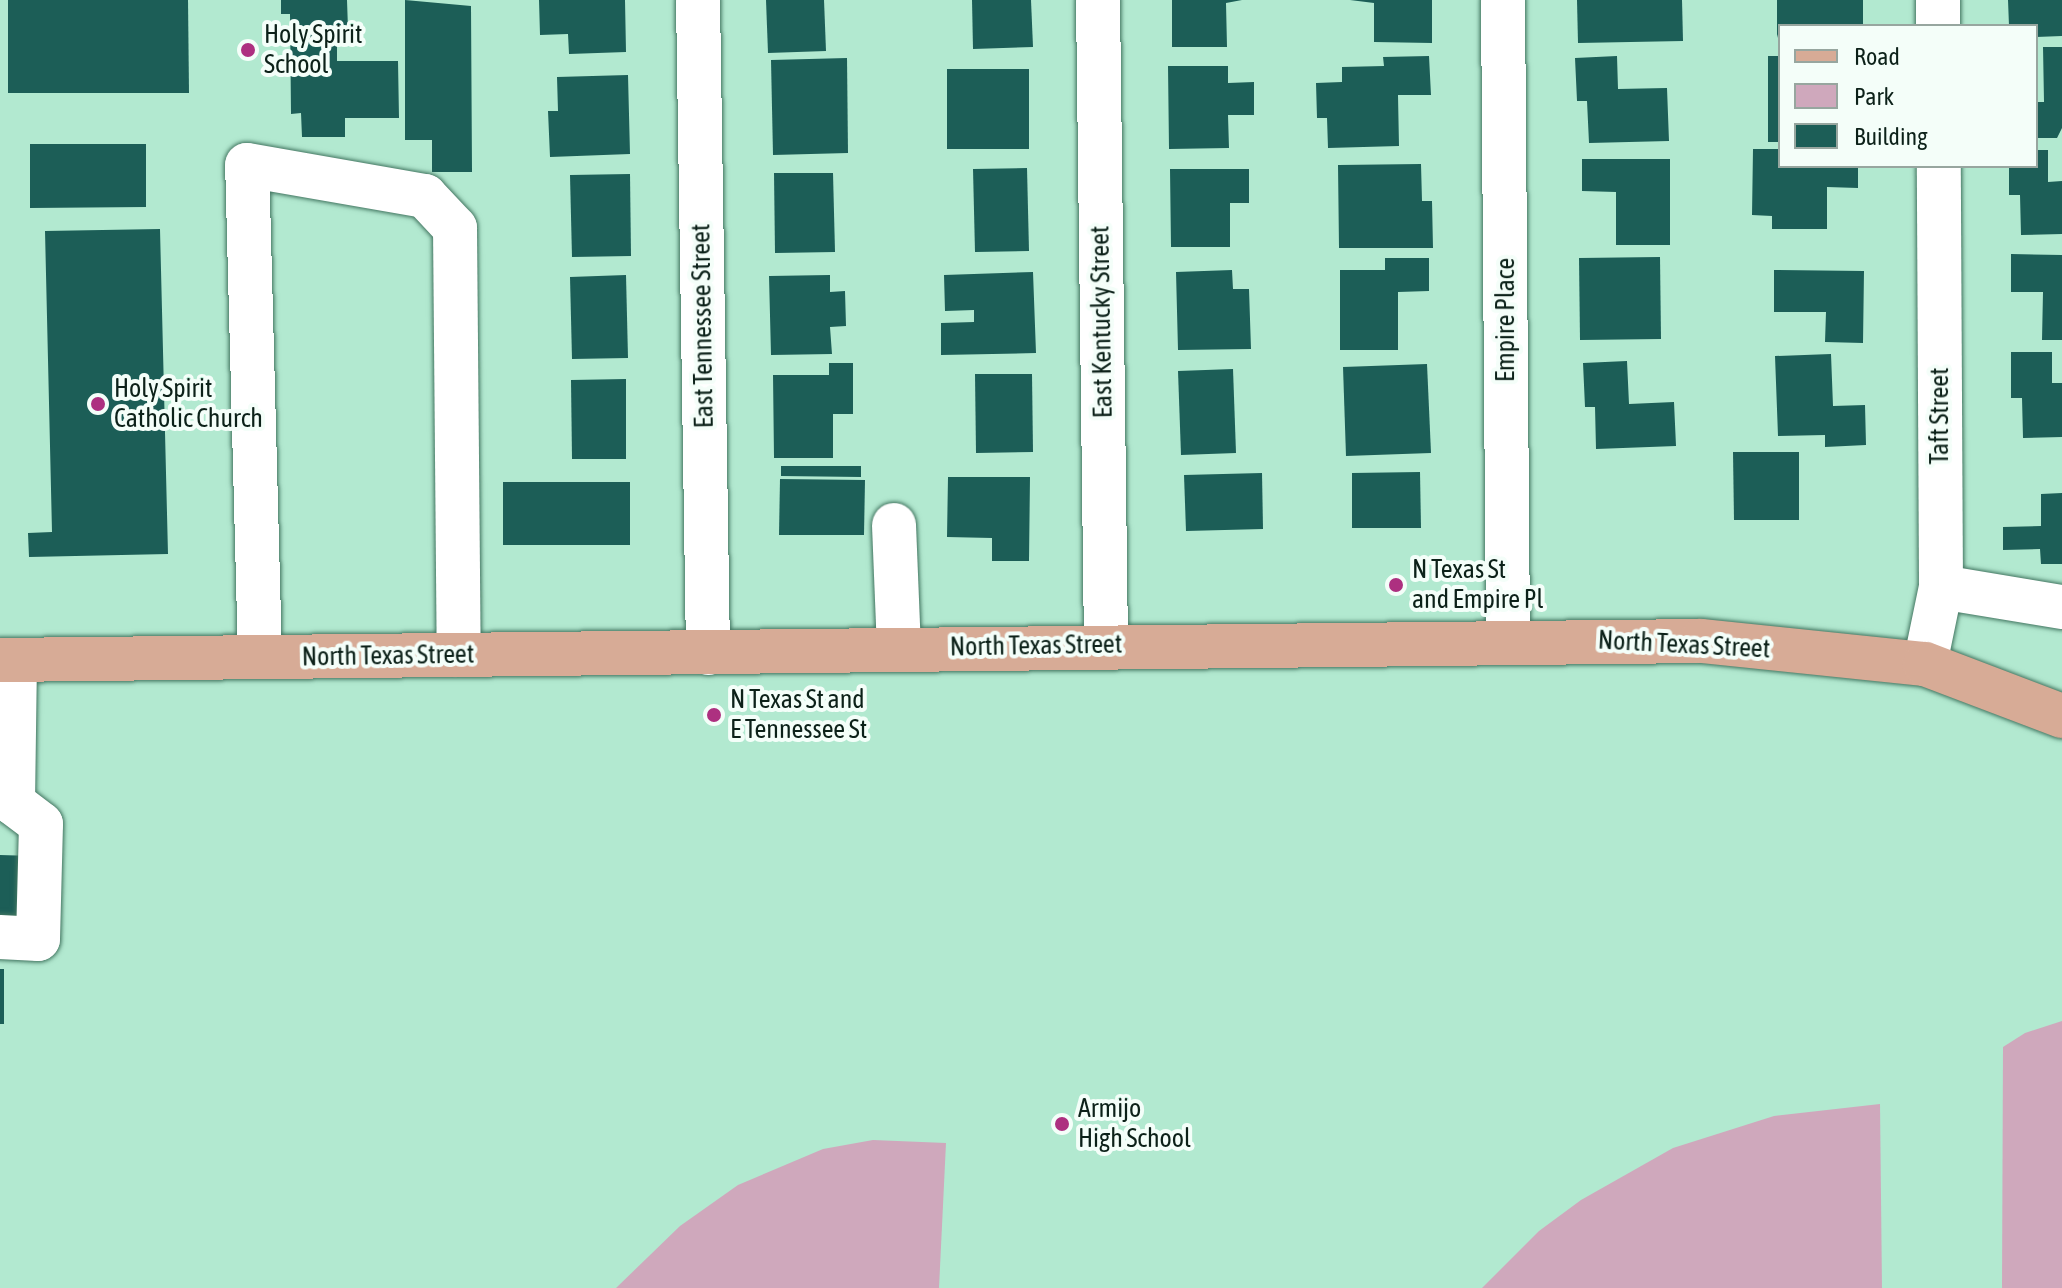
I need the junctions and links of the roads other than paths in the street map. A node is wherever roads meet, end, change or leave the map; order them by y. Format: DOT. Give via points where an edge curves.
graph roads {
  1 [pos="698,0"];
  2 [pos="1098,0"];
  3 [pos="1503,0"];
  4 [pos="1938,0"];
  5 [pos="1938,24"];
  6 [pos="1939,168"];
  7 [pos="894,525"];
  8 [pos="1941,587"];
  9 [pos="2062,607"];
  10 [pos="1508,640"];
  11 [pos="1106,644"];
  12 [pos="899,649"];
  13 [pos="708,653"];
  14 [pos="459,655"];
  15 [pos="260,657"];
  16 [pos="7,660"];
  17 [pos="1925,664"];
  18 [pos="2062,716"];
  19 [pos="0,937"];
  1 -- 13 [label="street, East Tennessee Street"];
  2 -- 11 [label="street, East Kentucky Street"];
  3 -- 10 [label="street, Empire Place"];
  4 -- 5 [label="street"];
  6 -- 8 [label="street, Taft Street"];
  7 -- 12 [label="street"];
  8 -- 9 [label="street"];
  8 -- 17 [label="street, Taft Street"];
  10 -- 11 [label="main road, North Texas Street"];
  10 -- 17 [label="main road, North Texas Street" via="1701,641"];
  11 -- 12 [label="main road, North Texas Street"];
  12 -- 13 [label="main road, North Texas Street"];
  13 -- 14 [label="main road, North Texas Street"];
  14 -- 15 [label="main road, North Texas Street"];
  14 -- 15 [label="street" via="455,228 425,196 247,165"];
  15 -- 16 [label="main road, North Texas Street"];
  16 -- 19 [label="street" via="13,803 41,824 38,939"];
  17 -- 18 [label="main road, North Texas Street"];
}
